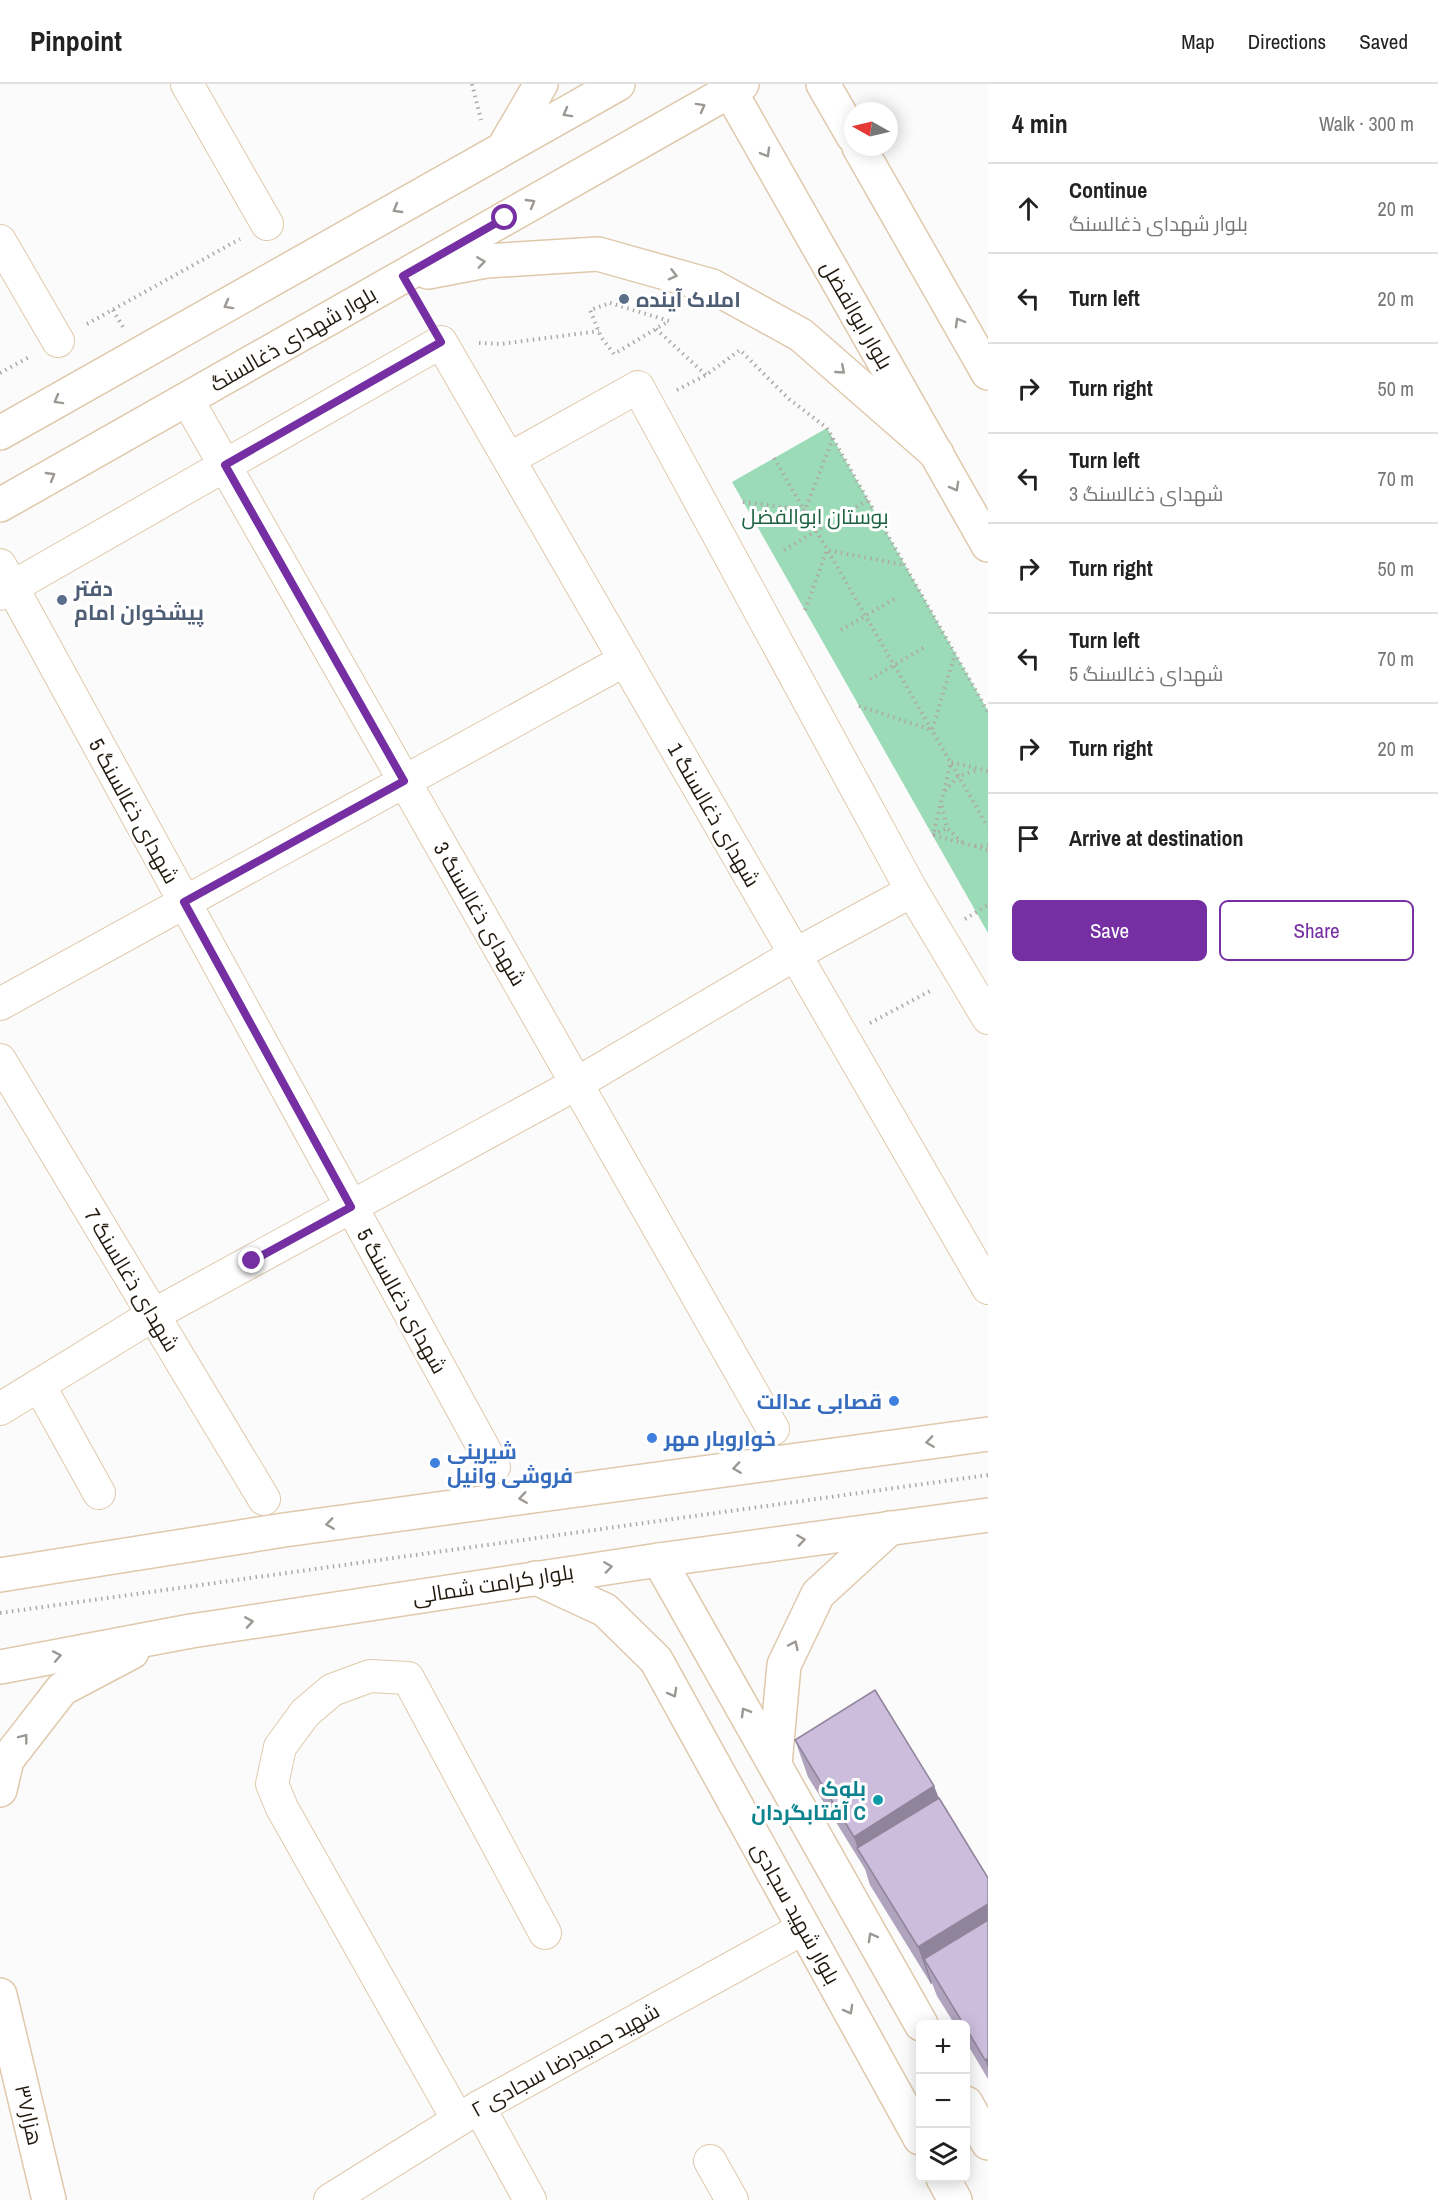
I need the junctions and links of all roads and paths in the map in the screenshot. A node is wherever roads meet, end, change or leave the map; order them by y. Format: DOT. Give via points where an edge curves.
graph roads {
  1 [pos="187,84"];
  2 [pos="541,84"];
  3 [pos="618,84"];
  4 [pos="823,84"];
  5 [pos="733,86"];
  6 [pos="844,120"];
  7 [pos="502,150"];
  8 [pos="864,156"];
  9 [pos="267,224"];
  10 [pos="0,241"];
  11 [pos="403,276"];
  12 [pos="656,329"];
  13 [pos="599,331"];
  14 [pos="58,341"];
  15 [pos="441,342"];
  16 [pos="988,373"];
  17 [pos="0,374"];
  18 [pos="706,375"];
  19 [pos="638,387"];
  20 [pos="187,399"];
  21 [pos="0,433"];
  22 [pos="833,438"];
  23 [pos="937,454"];
  24 [pos="774,458"];
  25 [pos="508,459"];
  26 [pos="225,465"];
  27 [pos="868,500"];
  28 [pos="744,502"];
  29 [pos="0,505"];
  30 [pos="805,510"];
  31 [pos="817,531"];
  32 [pos="988,545"];
  33 [pos="784,550"];
  34 [pos="827,550"];
  35 [pos="905,566"];
  36 [pos="4,582"];
  37 [pos="896,598"];
  38 [pos="805,610"];
  39 [pos="866,616"];
  40 [pos="842,630"];
  41 [pos="925,647"];
  42 [pos="955,653"];
  43 [pos="624,660"];
  44 [pos="894,665"];
  45 [pos="870,679"];
  46 [pos="859,706"];
  47 [pos="988,712"];
  48 [pos="932,730"];
  49 [pos="951,762"];
  50 [pos="988,771"];
  51 [pos="958,776"];
  52 [pos="404,781"];
  53 [pos="942,799"];
  54 [pos="988,827"];
  55 [pos="947,828"];
  56 [pos="933,835"];
  57 [pos="988,844"];
  58 [pos="969,845"];
  59 [pos="988,850"];
  60 [pos="912,891"];
  61 [pos="184,902"];
  62 [pos="794,955"];
  63 [pos="962,974"];
  64 [pos="0,1004"];
  65 [pos="988,1018"];
  66 [pos="843,1038"];
  67 [pos="0,1060"];
  68 [pos="576,1084"];
  69 [pos="351,1207"];
  70 [pos="988,1288"];
  71 [pos="153,1314"];
  72 [pos="39,1384"];
  73 [pos="0,1409"];
  74 [pos="772,1429"];
  75 [pos="988,1434"];
  76 [pos="494,1467"];
  77 [pos="988,1475"];
  78 [pos="99,1493"];
  79 [pos="264,1499"];
  80 [pos="988,1515"];
  81 [pos="890,1528"];
  82 [pos="658,1560"];
  83 [pos="0,1575"];
  84 [pos="536,1578"];
  85 [pos="0,1613"];
  86 [pos="191,1631"];
  87 [pos="700,1631"];
  88 [pos="656,1660"];
  89 [pos="0,1667"];
  90 [pos="775,1764"];
  91 [pos="0,1790"];
  92 [pos="804,1928"];
  93 [pos="545,1933"];
  94 [pos="0,1995"];
  95 [pos="918,2020"];
  96 [pos="970,2110"];
  97 [pos="468,2114"];
  98 [pos="916,2129"];
  99 [pos="988,2143"];
  100 [pos="710,2161"];
  101 [pos="945,2182"];
  102 [pos="49,2200"];
  103 [pos="330,2200"];
  104 [pos="530,2200"];
  105 [pos="732,2200"];
  106 [pos="955,2200"];
  1 -- 9 [label="street"];
  2 -- 7 [label="street"];
  3 -- 7 [label="street, one-way"];
  4 -- 6 [label="street"];
  11 -- 5 [label="street, بلوار شهدای ذغالسنگ, one-way"];
  5 -- 23 [label="street, بلوار ابوالفضل, one-way"];
  7 -- 21 [label="street, one-way"];
  16 -- 8 [label="street, one-way"];
  9 -- 14 [label="path"];
  10 -- 14 [label="street"];
  11 -- 20 [label="street, بلوار شهدای ذغالسنگ"];
  11 -- 23 [label="street, one-way" via="486,261 598,255 712,286 801,335"];
  12 -- 13 [label="path" via="614,354"];
  12 -- 13 [label="path" via="669,321 610,303 590,310"];
  12 -- 18 [label="path"];
  13 -- 15 [label="path" via="501,344"];
  14 -- 17 [label="path"];
  15 -- 25 [label="street, شهدای ذغالسنگ 1"];
  15 -- 26 [label="street"];
  18 -- 19 [label="path" via="669,394"];
  18 -- 22 [label="path" via="740,350 789,399 827,428"];
  19 -- 25 [label="street"];
  19 -- 60 [label="street"];
  20 -- 26 [label="street, شهدای ذغالسنگ 3"];
  29 -- 20 [label="street, بلوار شهدای ذغالسنگ, one-way"];
  22 -- 27 [label="path"];
  22 -- 30 [label="path"];
  23 -- 32 [label="street, بلوار ابوالفضل, one-way"];
  24 -- 30 [label="path"];
  25 -- 43 [label="street, شهدای ذغالسنگ 1"];
  26 -- 36 [label="street"];
  26 -- 52 [label="street, شهدای ذغالسنگ 3"];
  27 -- 31 [label="path"];
  27 -- 35 [label="path"];
  28 -- 30 [label="path"];
  30 -- 31 [label="path"];
  31 -- 33 [label="path"];
  31 -- 34 [label="path"];
  34 -- 35 [label="path"];
  34 -- 38 [label="path"];
  34 -- 39 [label="path"];
  35 -- 42 [label="path"];
  36 -- 61 [label="street, شهدای ذغالسنگ 5"];
  37 -- 39 [label="path"];
  39 -- 40 [label="path"];
  39 -- 44 [label="path"];
  41 -- 44 [label="path"];
  42 -- 47 [label="path"];
  42 -- 48 [label="path"];
  43 -- 52 [label="street"];
  43 -- 62 [label="street, شهدای ذغالسنگ 1"];
  44 -- 45 [label="path"];
  44 -- 48 [label="path"];
  46 -- 48 [label="path"];
  48 -- 49 [label="path"];
  49 -- 50 [label="path"];
  49 -- 51 [label="path"];
  49 -- 53 [label="path"];
  50 -- 51 [label="path"];
  51 -- 53 [label="path"];
  51 -- 54 [label="path"];
  52 -- 61 [label="street"];
  52 -- 68 [label="street, شهدای ذغالسنگ 3"];
  53 -- 55 [label="path"];
  53 -- 56 [label="path"];
  55 -- 56 [label="path"];
  55 -- 58 [label="path"];
  56 -- 58 [label="path"];
  57 -- 58 [label="path"];
  58 -- 59 [label="path"];
  60 -- 62 [label="street"];
  60 -- 63 [label="street"];
  61 -- 64 [label="street"];
  61 -- 69 [label="street, شهدای ذغالسنگ 5"];
  62 -- 66 [label="street, شهدای ذغالسنگ 1"];
  62 -- 68 [label="street"];
  63 -- 65 [label="street"];
  63 -- 66 [label="path"];
  66 -- 70 [label="street, شهدای ذغالسنگ 1"];
  67 -- 71 [label="street, شهدای ذغالسنگ 7"];
  68 -- 69 [label="street"];
  68 -- 74 [label="street, شهدای ذغالسنگ 3"];
  69 -- 71 [label="street"];
  69 -- 76 [label="street, شهدای ذغالسنگ 5"];
  71 -- 72 [label="street"];
  71 -- 79 [label="street, شهدای ذغالسنگ 7"];
  72 -- 73 [label="street"];
  72 -- 78 [label="street"];
  75 -- 83 [label="street, one-way" via="284,1530"];
  77 -- 85 [label="path"];
  80 -- 81 [label="street, بلوار کرامت شمالی"];
  82 -- 81 [label="street, بلوار کرامت شمالی, one-way"];
  90 -- 81 [label="street, one-way" via="784,1665 818,1594"];
  84 -- 82 [label="street, بلوار کرامت شمالی, one-way"];
  82 -- 87 [label="street"];
  86 -- 84 [label="street, بلوار کرامت شمالی, one-way"];
  84 -- 88 [label="street, بلوار شهید سجادی" via="605,1610"];
  89 -- 86 [label="street, بلوار کرامت شمالی, one-way"];
  91 -- 86 [label="street, one-way" via="7,1760 62,1689 124,1655"];
  87 -- 88 [label="street"];
  90 -- 87 [label="street, one-way"];
  88 -- 92 [label="street, بلوار شهید سجادی, one-way"];
  95 -- 90 [label="street, one-way"];
  92 -- 97 [label="street, شهید حمیدرضا سجادی ۲"];
  92 -- 98 [label="street, بلوار شهید سجادی, one-way"];
  93 -- 97 [label="street" via="408,1678 370,1676 332,1690 305,1713 280,1747 272,1784 282,1808"];
  94 -- 102 [label="street, هزار۳۷"];
  96 -- 99 [label="street"];
  97 -- 103 [label="street, شهید حمیدرضا سجادی ۲"];
  97 -- 104 [label="street"];
  100 -- 105 [label="street"];
  101 -- 106 [label="street"];
}
